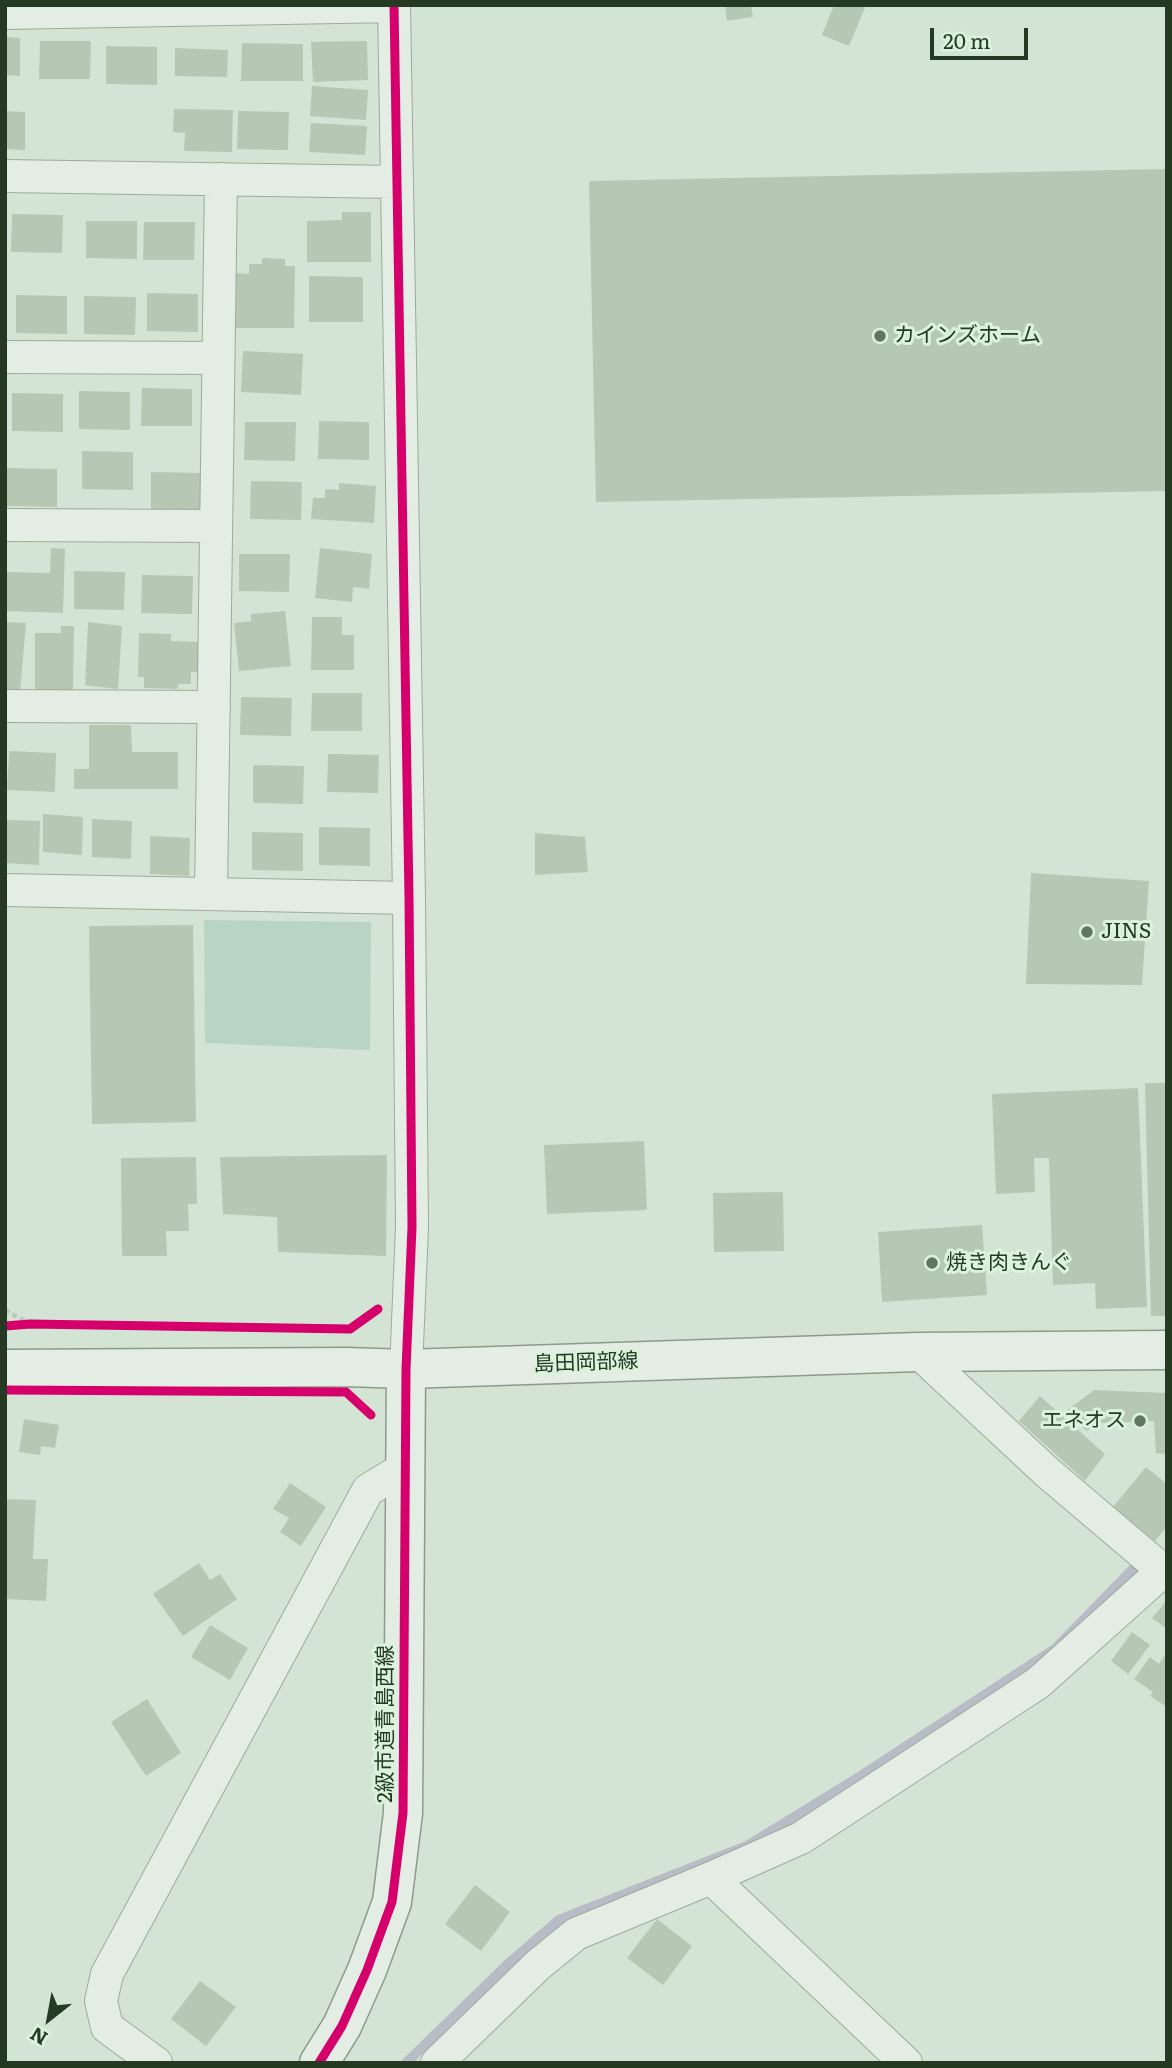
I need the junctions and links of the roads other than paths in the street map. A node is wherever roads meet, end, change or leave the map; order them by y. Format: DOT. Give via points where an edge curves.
graph roads {
  1 [pos="394,6"];
  2 [pos="5,13"];
  3 [pos="5,176"];
  4 [pos="221,179"];
  5 [pos="396,182"];
  6 [pos="5,357"];
  7 [pos="218,359"];
  8 [pos="5,524"];
  9 [pos="216,526"];
  10 [pos="5,706"];
  11 [pos="214,707"];
  12 [pos="5,890"];
  13 [pos="211,894"];
  14 [pos="409,898"];
  15 [pos="1167,1350"];
  16 [pos="918,1352"];
  17 [pos="5,1369"];
  18 [pos="407,1369"];
  19 [pos="405,1467"];
  20 [pos="1165,1572"];
  21 [pos="711,1878"];
  22 [pos="156,2063"];
  23 [pos="319,2063"];
  24 [pos="437,2063"];
  25 [pos="906,2063"];
  1 -- 2 [label="street"];
  1 -- 5 [label="street"];
  3 -- 4 [label="street"];
  4 -- 5 [label="street"];
  4 -- 7 [label="street"];
  5 -- 14 [label="street"];
  6 -- 7 [label="street"];
  7 -- 9 [label="street"];
  8 -- 9 [label="street"];
  9 -- 11 [label="street"];
  10 -- 11 [label="street"];
  11 -- 13 [label="street"];
  12 -- 13 [label="street"];
  13 -- 14 [label="street"];
  14 -- 18 [label="street" via="412,1227"];
  15 -- 16 [label="main road, 島田岡部線"];
  16 -- 18 [label="main road, 島田岡部線"];
  16 -- 20 [label="street" via="1048,1474"];
  17 -- 18 [label="main road, 島田岡部線"];
  18 -- 19 [label="main road, 2級市道青島西線"];
  19 -- 22 [label="street" via="368,1490 107,1975 101,2001 107,2027"];
  19 -- 23 [label="main road, 2級市道青島西線" via="403,1813 392,1902 352,2003"];
  20 -- 21 [label="street" via="1038,1682 801,1838"];
  21 -- 24 [label="street" via="576,1934"];
  21 -- 25 [label="street"];
}
